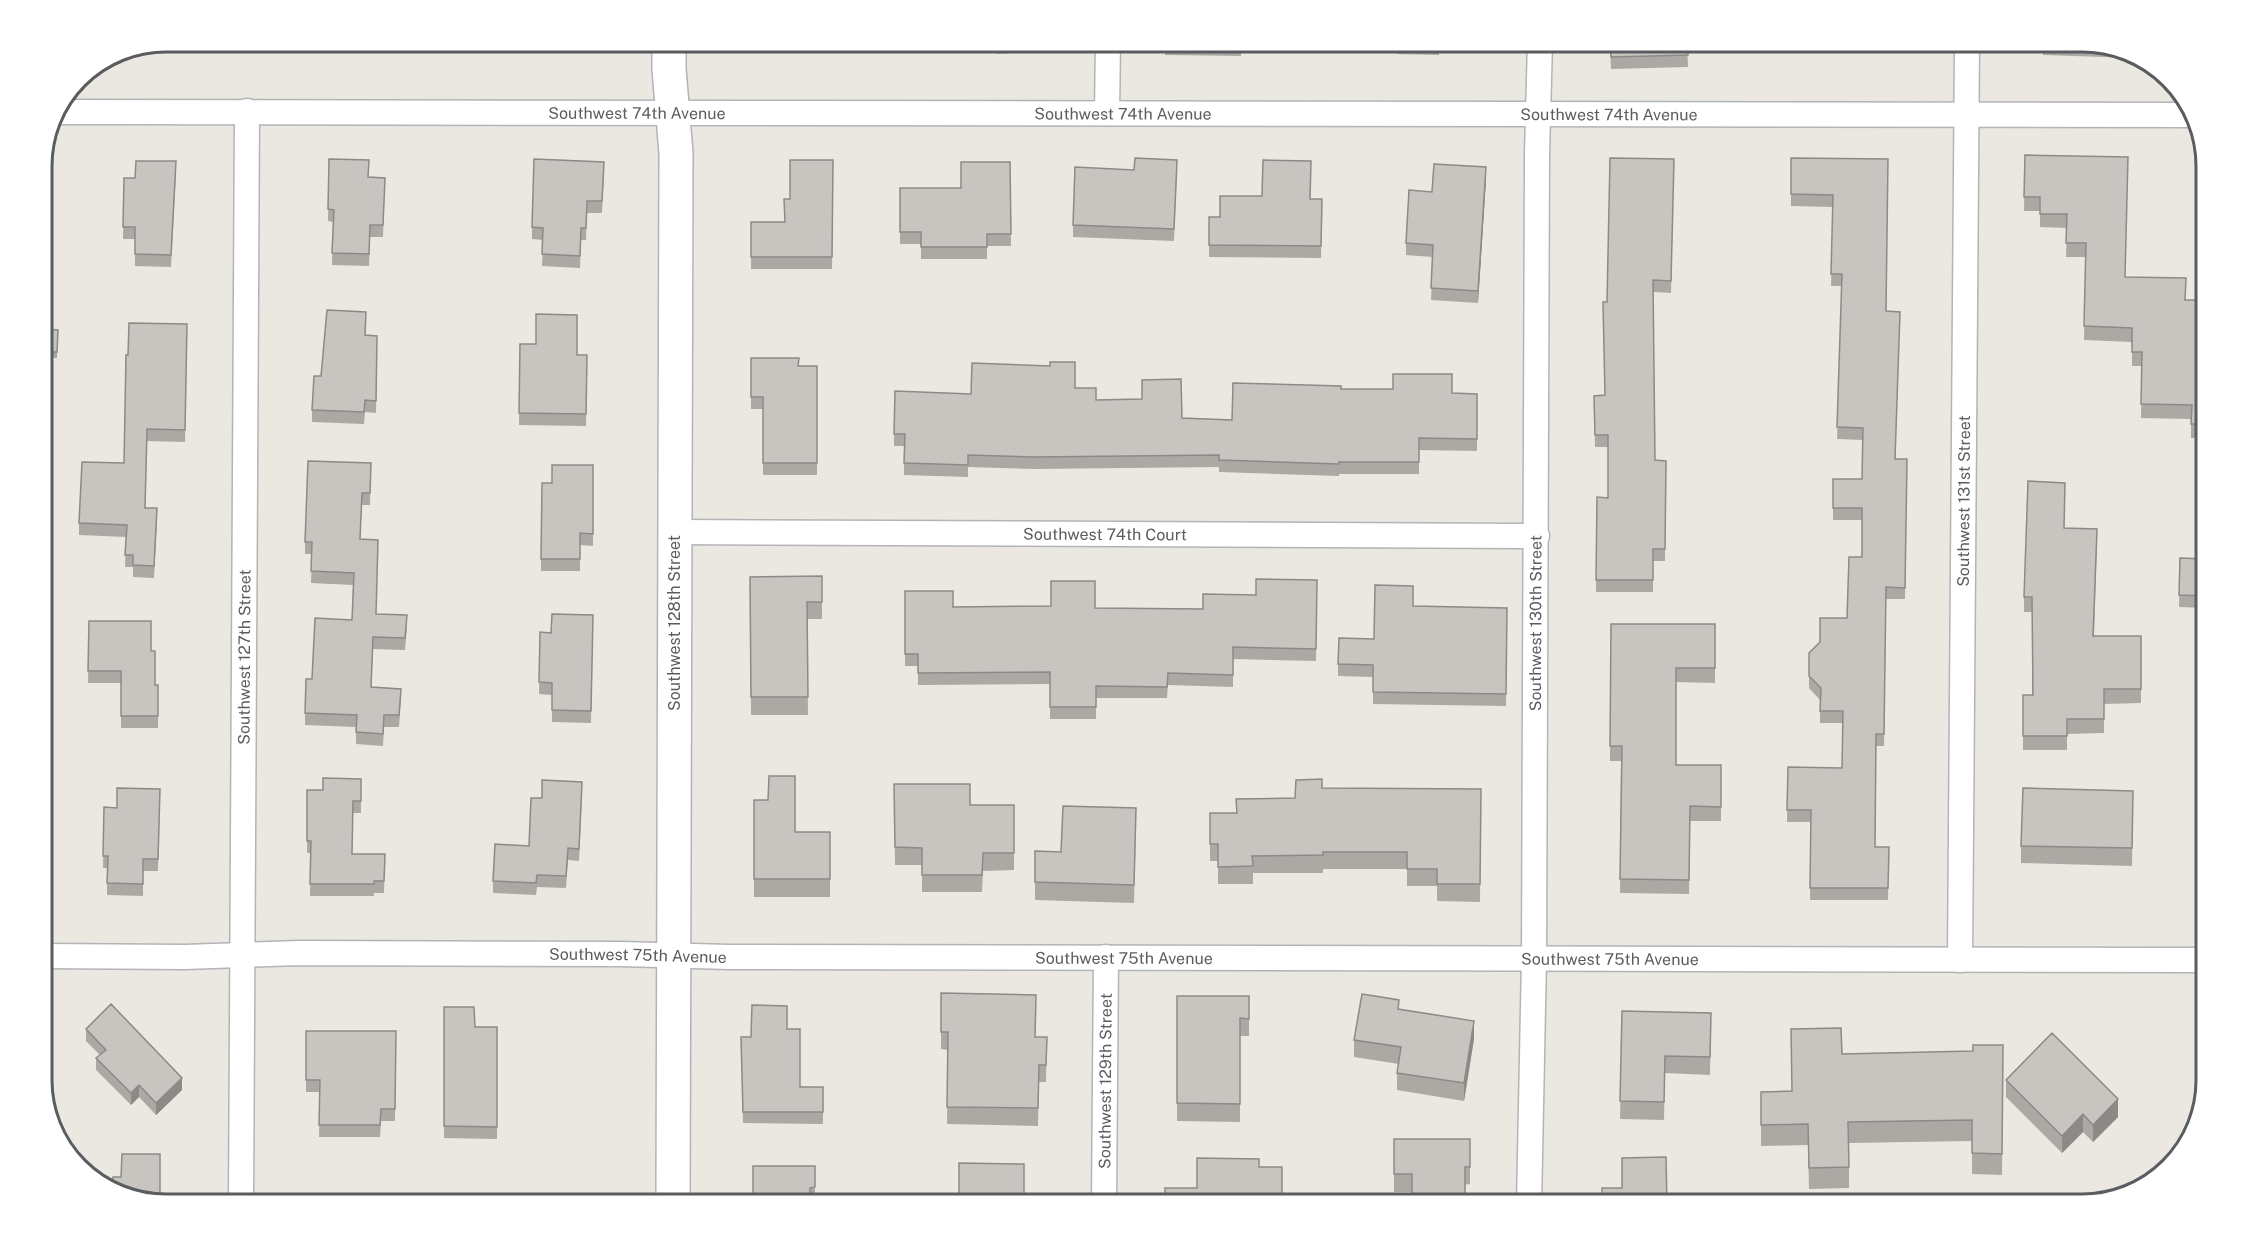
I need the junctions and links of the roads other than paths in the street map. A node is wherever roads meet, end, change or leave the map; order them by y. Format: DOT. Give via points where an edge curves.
graph roads {
  1 [pos="1540,52"];
  2 [pos="1967,52"];
  3 [pos="670,53"];
  4 [pos="1108,53"];
  5 [pos="247,111"];
  6 [pos="673,111"];
  7 [pos="66,112"];
  8 [pos="1107,113"];
  9 [pos="1538,113"];
  10 [pos="1966,114"];
  11 [pos="2183,114"];
  12 [pos="675,532"];
  13 [pos="1537,536"];
  14 [pos="242,955"];
  15 [pos="53,956"];
  16 [pos="674,956"];
  17 [pos="1106,957"];
  18 [pos="1534,958"];
  19 [pos="1960,960"];
  20 [pos="2196,960"];
  21 [pos="242,1194"];
  22 [pos="673,1194"];
  23 [pos="1104,1194"];
  24 [pos="1529,1194"];
  1 -- 9 [label="street, Southwest 130th Street"];
  2 -- 10 [label="street, Southwest 131st Street"];
  3 -- 6 [label="street, Southwest 128th Street"];
  4 -- 8 [label="street"];
  5 -- 6 [label="street, Southwest 74th Avenue"];
  5 -- 7 [label="street, Southwest 74th Avenue"];
  5 -- 14 [label="street, Southwest 127th Street"];
  6 -- 8 [label="street, Southwest 74th Avenue"];
  6 -- 12 [label="street, Southwest 128th Street"];
  8 -- 9 [label="street, Southwest 74th Avenue"];
  9 -- 10 [label="street, Southwest 74th Avenue"];
  9 -- 13 [label="street, Southwest 130th Street"];
  10 -- 11 [label="street, Southwest 74th Avenue"];
  10 -- 19 [label="street, Southwest 131st Street"];
  12 -- 13 [label="street, Southwest 74th Court"];
  12 -- 16 [label="street, Southwest 128th Street"];
  13 -- 18 [label="street, Southwest 130th Street"];
  14 -- 15 [label="street, Southwest 75th Avenue"];
  14 -- 16 [label="street, Southwest 75th Avenue"];
  14 -- 21 [label="street, Southwest 127th Street"];
  16 -- 17 [label="street, Southwest 75th Avenue"];
  16 -- 22 [label="street, Southwest 128th Street"];
  17 -- 18 [label="street, Southwest 75th Avenue"];
  17 -- 23 [label="street, Southwest 129th Street"];
  18 -- 19 [label="street, Southwest 75th Avenue"];
  18 -- 24 [label="street, Southwest 130th Street"];
  19 -- 20 [label="street, Southwest 75th Avenue"];
}
